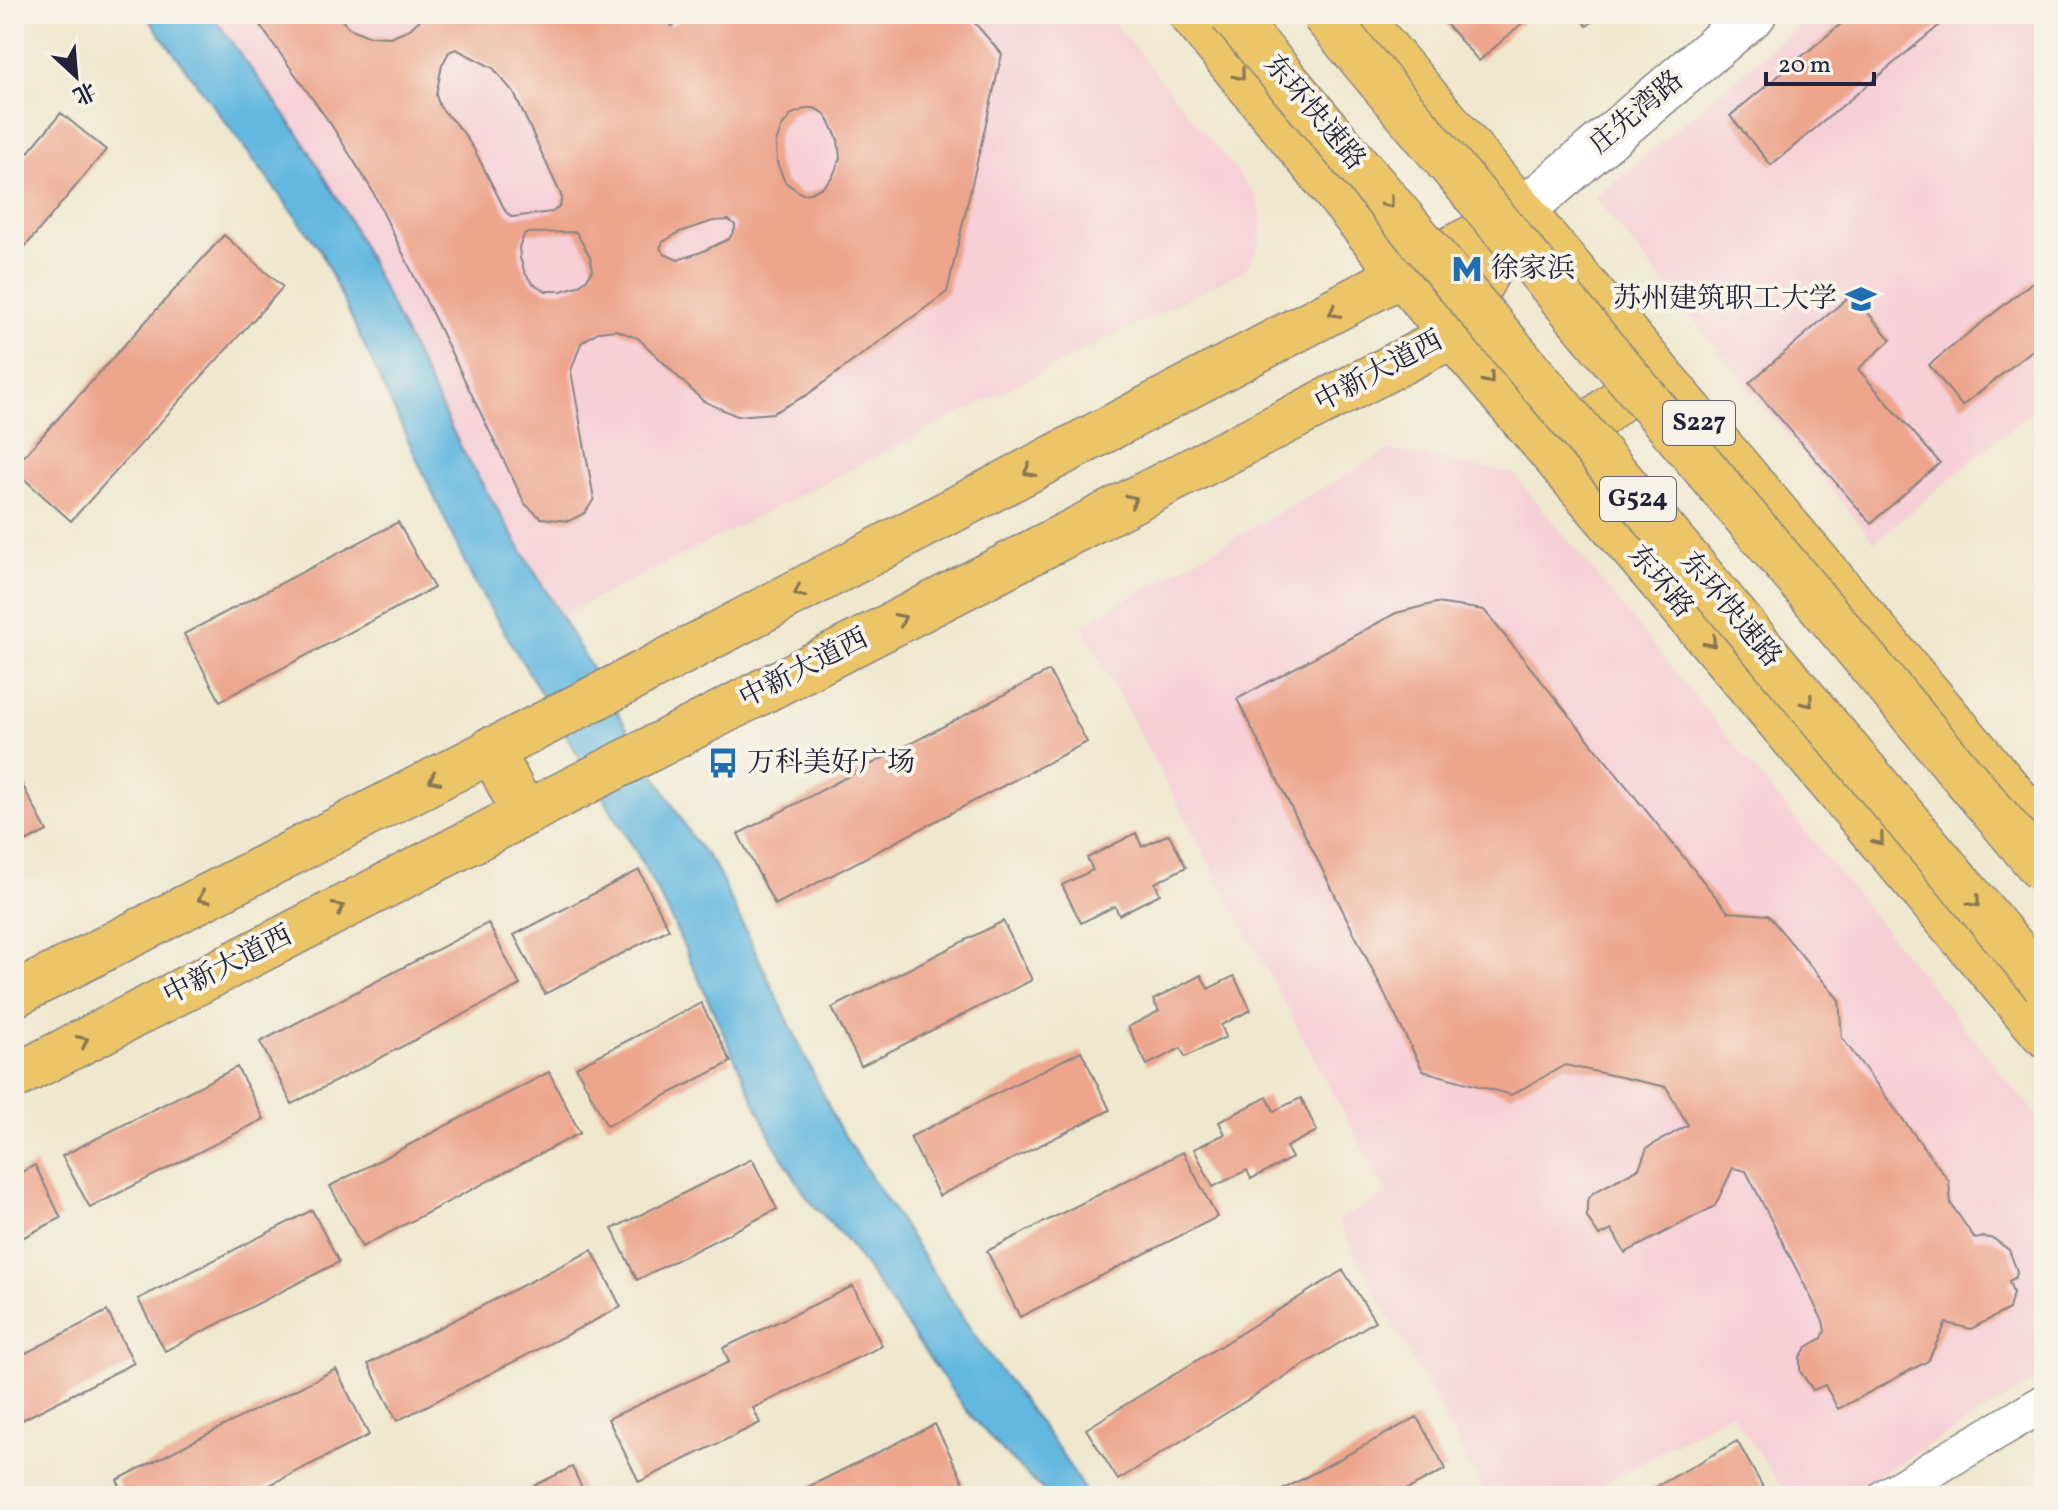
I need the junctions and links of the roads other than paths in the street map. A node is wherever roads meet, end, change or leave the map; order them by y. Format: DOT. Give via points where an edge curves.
graph roads {
  1 [pos="1191,14"];
  2 [pos="1231,14"];
  3 [pos="1323,14"];
  4 [pos="1357,14"];
  5 [pos="1754,14"];
  6 [pos="1521,212"];
  7 [pos="1403,276"];
  8 [pos="1452,336"];
  9 [pos="1655,371"];
  10 [pos="1552,454"];
  11 [pos="491,749"];
  12 [pos="524,813"];
  13 [pos="2044,831"];
  14 [pos="2044,872"];
  15 [pos="14,995"];
  16 [pos="2039,1007"];
  17 [pos="14,1077"];
  18 [pos="2044,1403"];
  19 [pos="1887,1496"];
  1 -- 7 [label="main road, 东环路, one-way"];
  2 -- 16 [label="main road, 东环快速路 / G524, one-way, bridge"];
  3 -- 14 [label="main road, G524, bridge"];
  4 -- 6 [label="main road, S227"];
  5 -- 6 [label="street, 庄先湾路"];
  6 -- 7 [label="main road"];
  6 -- 8 [label="main road, 中新大道西"];
  6 -- 9 [label="main road, S227"];
  7 -- 8 [label="main road, 东环路"];
  7 -- 11 [label="main road, one-way"];
  8 -- 10 [label="main road, 东环路, one-way"];
  12 -- 8 [label="main road, 中新大道西, one-way"];
  9 -- 10 [label="main road"];
  9 -- 13 [label="main road, S227"];
  10 -- 16 [label="main road, 东环路, one-way"];
  11 -- 12 [label="main road"];
  11 -- 15 [label="main road, one-way"];
  17 -- 12 [label="main road, 中新大道西, one-way"];
  18 -- 19 [label="street"];
}
